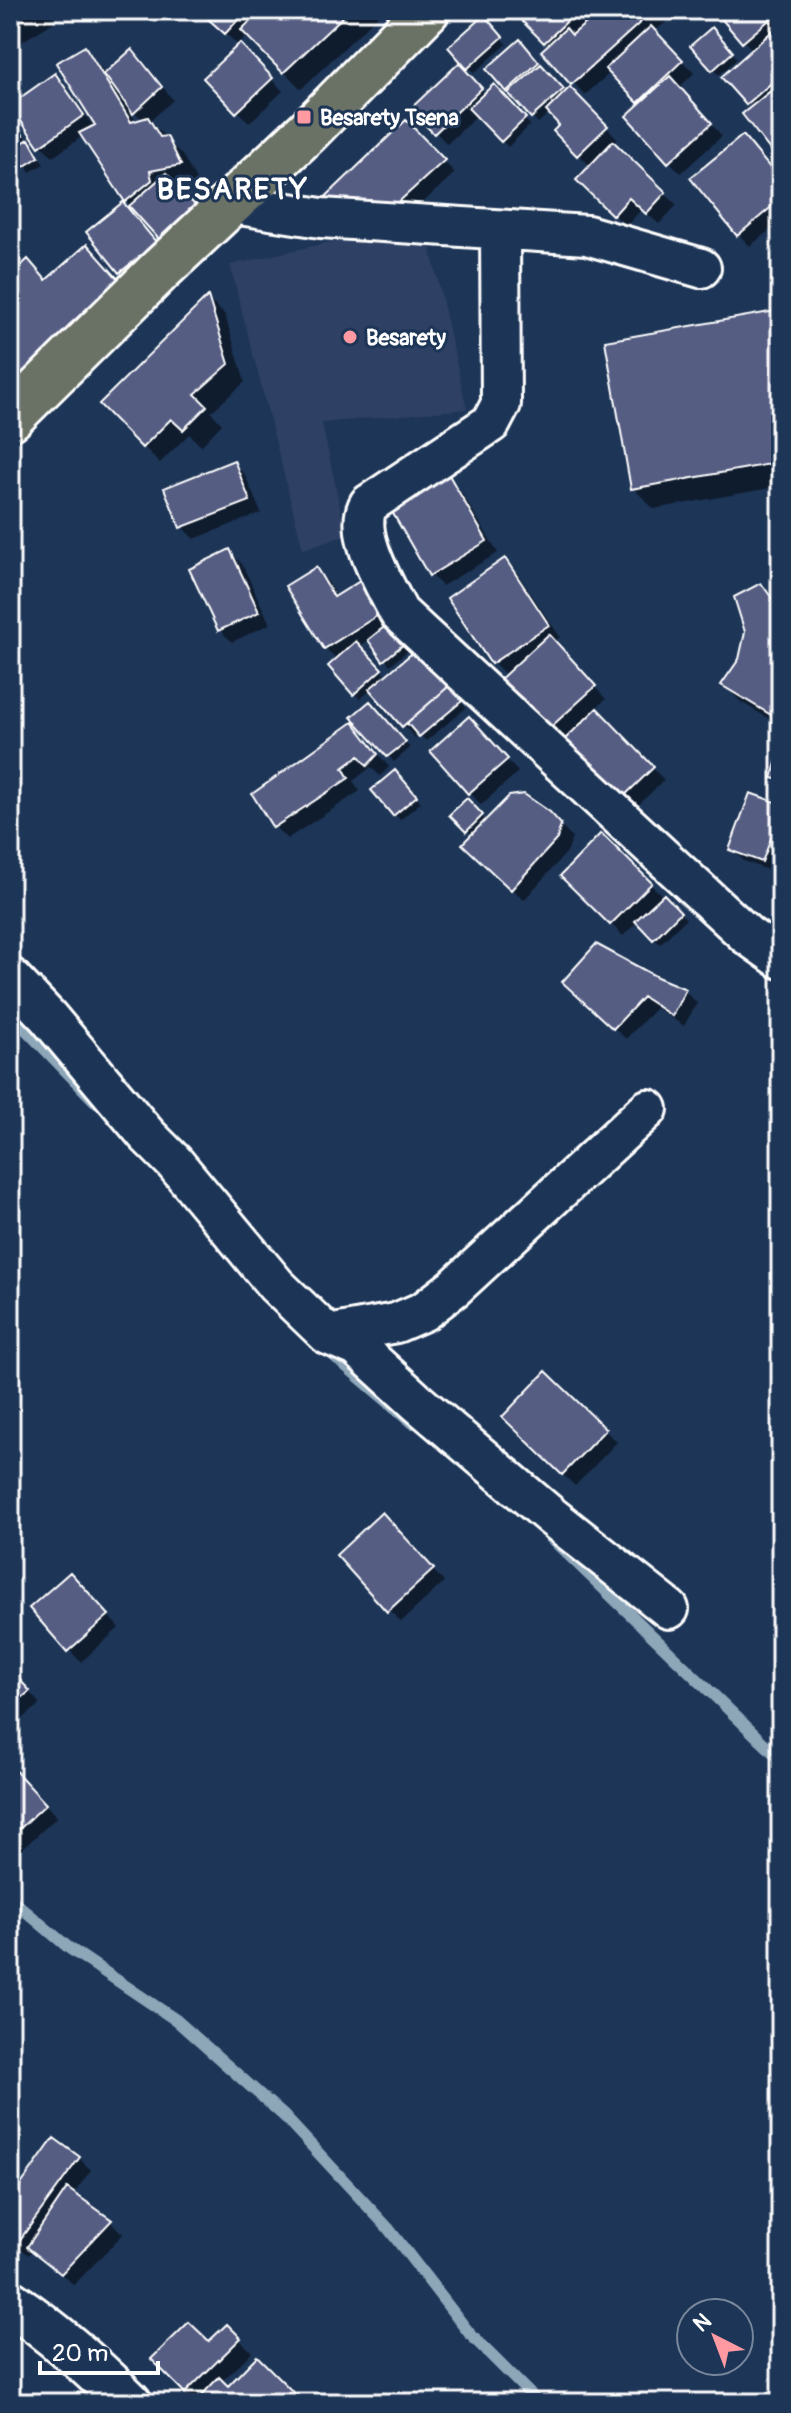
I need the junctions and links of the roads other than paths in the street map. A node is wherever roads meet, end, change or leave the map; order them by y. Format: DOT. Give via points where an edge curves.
graph roads {
  1 [pos="427,10"];
  2 [pos="233,204"];
  3 [pos="500,230"];
  4 [pos="701,268"];
  5 [pos="10,418"];
  6 [pos="781,959"];
  7 [pos="10,977"];
  8 [pos="648,1109"];
  9 [pos="328,1335"];
  10 [pos="669,1609"];
  11 [pos="17,2315"];
  12 [pos="129,2403"];
  1 -- 2 [label="main road"];
  2 -- 3 [label="street" via="321,218"];
  2 -- 5 [label="main road"];
  3 -- 4 [label="street" via="587,235"];
  3 -- 6 [label="street" via="498,414 369,504 364,524 373,561 399,613 747,935"];
  7 -- 9 [label="street" via="276,1285"];
  8 -- 9 [label="street" via="424,1311 396,1323"];
  9 -- 10 [label="street" via="357,1347 539,1506"];
  11 -- 12 [label="main road"];
}
